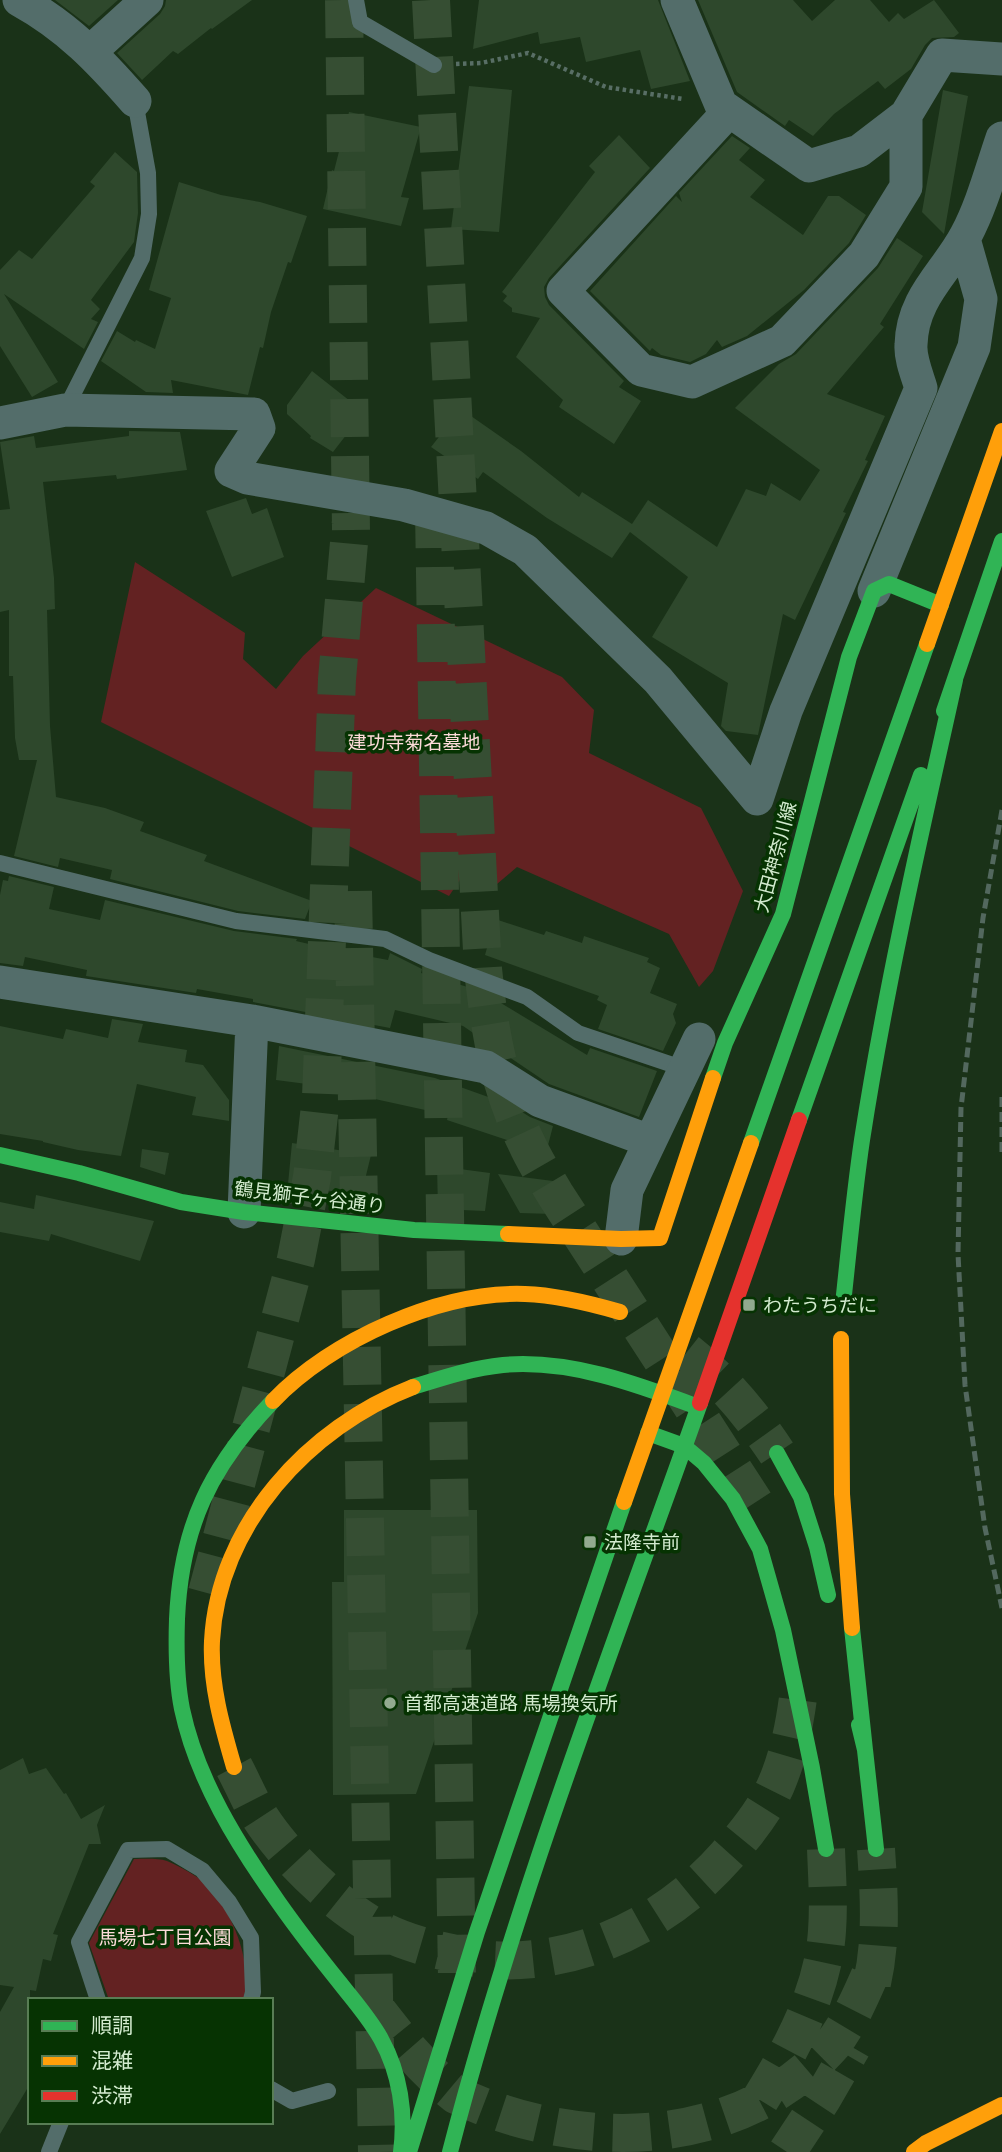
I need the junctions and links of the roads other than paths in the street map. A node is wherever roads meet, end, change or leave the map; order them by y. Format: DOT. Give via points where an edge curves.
graph roads {
  1 [pos="19,0"];
  2 [pos="147,0"];
  3 [pos="356,0"];
  4 [pos="677,0"];
  5 [pos="91,51"];
  6 [pos="1002,59"];
  7 [pos="434,65"];
  8 [pos="135,101"];
  9 [pos="725,108"];
  10 [pos="906,115"];
  11 [pos="1002,138"];
  12 [pos="964,239"];
  13 [pos="65,410"];
  14 [pos="0,423"];
  15 [pos="1002,431"];
  16 [pos="1002,541"];
  17 [pos="874,591"];
  18 [pos="941,605"];
  19 [pos="955,680"];
  20 [pos="0,863"];
  21 [pos="0,982"];
  22 [pos="252,1021"];
  23 [pos="699,1039"];
  24 [pos="685,1069"];
  25 [pos="650,1141"];
  26 [pos="0,1155"];
  27 [pos="244,1212"];
  28 [pos="621,1239"];
  29 [pos="843,1304"];
  30 [pos="620,1311"];
  31 [pos="841,1339"];
  32 [pos="662,1393"];
  33 [pos="698,1407"];
  34 [pos="649,1433"];
  35 [pos="684,1446"];
  36 [pos="777,1452"];
  37 [pos="865,1750"];
  38 [pos="234,1767"];
  39 [pos="826,1849"];
  40 [pos="876,1849"];
  41 [pos="97,1998"];
  42 [pos="252,1998"];
  43 [pos="273,2090"];
  44 [pos="328,2091"];
  45 [pos="1002,2105"];
  46 [pos="60,2124"];
  47 [pos="49,2152"];
  48 [pos="401,2152"];
  49 [pos="409,2152"];
  50 [pos="450,2152"];
  51 [pos="914,2152"];
  1 -- 5 [label="street"];
  2 -- 5 [label="street"];
  3 -- 7 [label="lane" via="360,22"];
  4 -- 9 [label="street"];
  5 -- 8 [label="street"];
  6 -- 10 [label="street" via="942,55"];
  8 -- 13 [label="lane" via="148,173 149,214 142,258"];
  9 -- 10 [label="street" via="809,166 859,151"];
  9 -- 10 [label="street" via="563,291 641,370 692,382 782,341 864,256 906,187"];
  11 -- 12 [label="street"];
  12 -- 13 [label="street" via="932,282 918,311 911,346 920,388 786,711 757,799 658,680 526,550 486,528 404,505 247,478 231,471 259,428 254,414"];
  12 -- 17 [label="street" via="981,299 974,346"];
  13 -- 14 [label="street"];
  15 -- 18 [label="main road"];
  16 -- 19 [label="main road"];
  17 -- 18 [label="main road" via="890,584"];
  17 -- 28 [label="main road, 大田神奈川線" via="849,657 783,914 725,1043 660,1238"];
  18 -- 32 [label="main road"];
  19 -- 29 [label="main road" via="877,1052"];
  19 -- 33 [label="main road"];
  20 -- 24 [label="lane" via="236,921 385,939 527,998 578,1033"];
  21 -- 22 [label="street"];
  22 -- 25 [label="street" via="486,1067 540,1101"];
  22 -- 27 [label="street"];
  23 -- 24 [label="street"];
  24 -- 25 [label="street"];
  25 -- 28 [label="street" via="627,1190"];
  26 -- 27 [label="main road, 鶴見獅子ヶ谷通り" via="181,1202"];
  27 -- 28 [label="main road, 鶴見獅子ヶ谷通り" via="414,1230"];
  30 -- 48 [label="main road" via="538,1294 496,1294 454,1301 369,1331 323,1359 253,1421 221,1465 197,1513 182,1562 176,1662 184,1718 201,1772 254,1868 381,2039 402,2101"];
  31 -- 37 [label="main road" via="842,1532"];
  32 -- 33 [label="main road"];
  32 -- 34 [label="main road"];
  32 -- 38 [label="main road" via="572,1369 526,1364 480,1368 428,1380 380,1399 335,1426 267,1495 241,1536 224,1577 214,1622 211,1668 218,1717"];
  33 -- 35 [label="main road"];
  34 -- 35 [label="main road"];
  34 -- 49 [label="main road" via="490,1893"];
  35 -- 39 [label="main road" via="729,1491 762,1551 775,1591"];
  35 -- 50 [label="main road" via="536,1867 476,2052"];
  36 -- 37 [label="main road" via="800,1497 817,1547"];
  37 -- 40 [label="main road"];
  41 -- 42 [label="lane" via="79,1942 128,1850 167,1849 202,1870 251,1938"];
  43 -- 44 [label="lane" via="292,2101"];
  45 -- 51 [label="main road"];
  46 -- 47 [label="lane"];
}
